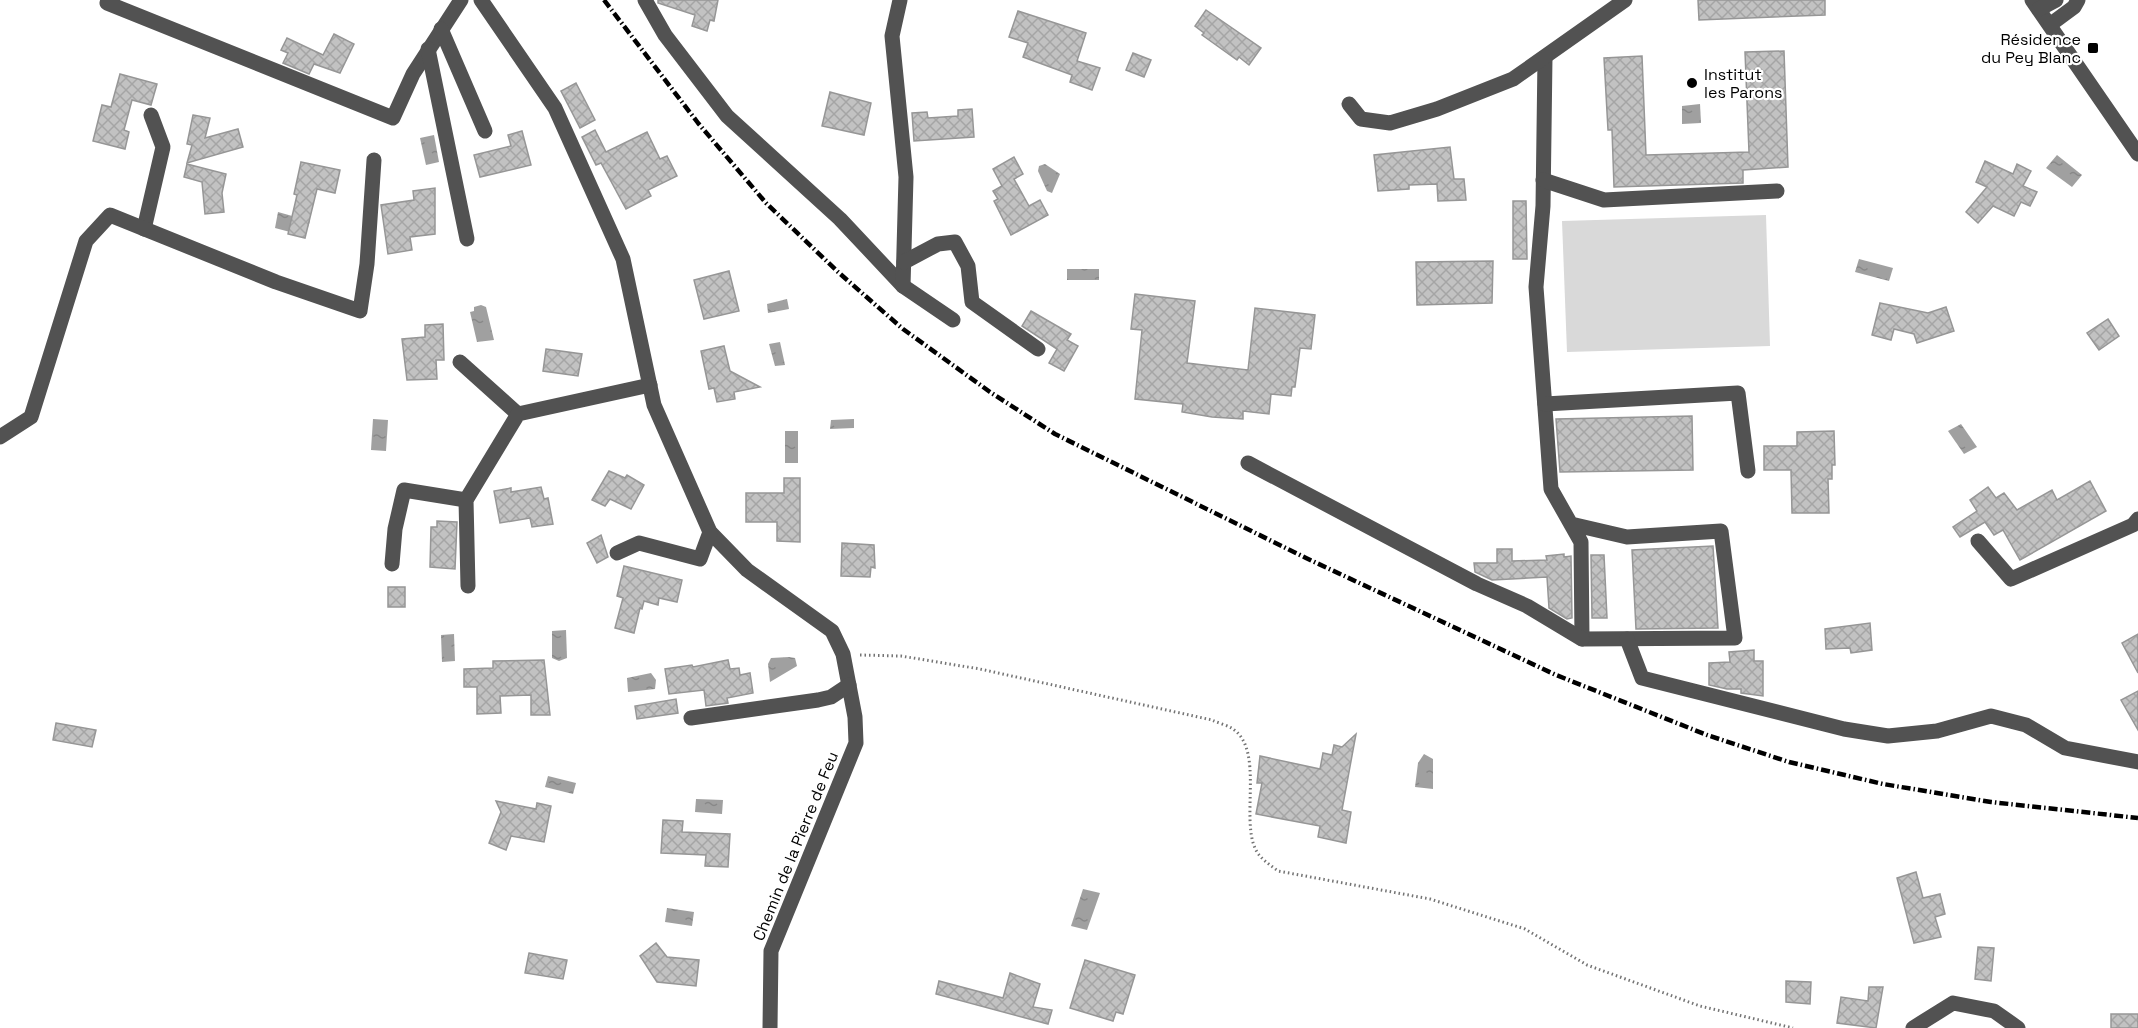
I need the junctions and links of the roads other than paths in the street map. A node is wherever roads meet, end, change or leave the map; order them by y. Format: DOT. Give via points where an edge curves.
graph roads {
  1 [pos="460,0"];
  2 [pos="481,0"];
  3 [pos="645,0"];
  4 [pos="900,0"];
  5 [pos="1625,0"];
  6 [pos="2056,0"];
  7 [pos="2078,0"];
  8 [pos="107,3"];
  9 [pos="2036,5"];
  10 [pos="2050,24"];
  11 [pos="441,29"];
  12 [pos="428,49"];
  13 [pos="1545,57"];
  14 [pos="1349,104"];
  15 [pos="151,115"];
  16 [pos="485,131"];
  17 [pos="2138,154"];
  18 [pos="374,160"];
  19 [pos="1543,180"];
  20 [pos="1777,191"];
  21 [pos="144,229"];
  22 [pos="467,239"];
  23 [pos="904,262"];
  24 [pos="903,286"];
  25 [pos="953,320"];
  26 [pos="1038,349"];
  27 [pos="460,362"];
  28 [pos="650,386"];
  29 [pos="1545,404"];
  30 [pos="518,414"];
  31 [pos="0,437"];
  32 [pos="1248,463"];
  33 [pos="1748,471"];
  34 [pos="466,501"];
  35 [pos="2138,519"];
  36 [pos="1571,524"];
  37 [pos="710,532"];
  38 [pos="1978,541"];
  39 [pos="617,553"];
  40 [pos="392,564"];
  41 [pos="468,586"];
  42 [pos="1582,639"];
  43 [pos="1627,639"];
  44 [pos="849,685"];
  45 [pos="691,718"];
  46 [pos="2138,762"];
  47 [pos="770,1028"];
  48 [pos="1913,1028"];
  49 [pos="2018,1028"];
  1 -- 11 [label="street"];
  2 -- 28 [label="street, Chemin de la Pierre de Feu" via="555,108 623,259"];
  3 -- 24 [label="street" via="665,35 727,116 840,219"];
  4 -- 23 [label="street" via="892,36 906,177"];
  5 -- 13 [label="street"];
  6 -- 9 [label="street"];
  7 -- 10 [label="street"];
  8 -- 12 [label="street" via="393,118"];
  9 -- 10 [label="street"];
  10 -- 17 [label="street"];
  11 -- 12 [label="street"];
  11 -- 16 [label="street"];
  12 -- 22 [label="street"];
  13 -- 14 [label="street" via="1513,79 1390,123 1361,119"];
  13 -- 19 [label="street"];
  15 -- 21 [label="street" via="163,147"];
  18 -- 21 [label="street" via="360,311"];
  19 -- 20 [label="street" via="1604,200"];
  19 -- 29 [label="street" via="1536,287"];
  21 -- 31 [label="street" via="110,215 86,241 31,417"];
  23 -- 24 [label="street"];
  23 -- 26 [label="street" via="938,244 955,242 968,266 972,302"];
  24 -- 25 [label="street"];
  27 -- 30 [label="street"];
  28 -- 30 [label="street"];
  28 -- 37 [label="street, Chemin de la Pierre de Feu" via="654,405"];
  29 -- 33 [label="street" via="1738,393"];
  29 -- 36 [label="street" via="1551,489"];
  30 -- 34 [label="street"];
  32 -- 42 [label="street" via="1477,584 1527,606"];
  34 -- 40 [label="street" via="404,490"];
  34 -- 41 [label="street"];
  35 -- 38 [label="street" via="2133,525 2011,579"];
  36 -- 42 [label="street" via="1581,542"];
  36 -- 43 [label="street" via="1628,537 1721,531 1735,638"];
  37 -- 39 [label="street" via="700,559 639,543"];
  37 -- 44 [label="street, Chemin de la Pierre de Feu" via="747,570 832,631 843,654"];
  42 -- 43 [label="street"];
  43 -- 46 [label="street" via="1642,678 1844,729 1888,736 1938,731 1991,716 2026,725 2065,748"];
  44 -- 45 [label="street" via="818,700"];
  44 -- 47 [label="street, Chemin de la Pierre de Feu" via="856,743 771,951"];
  48 -- 49 [label="street" via="1953,1003 1994,1011"];
}
